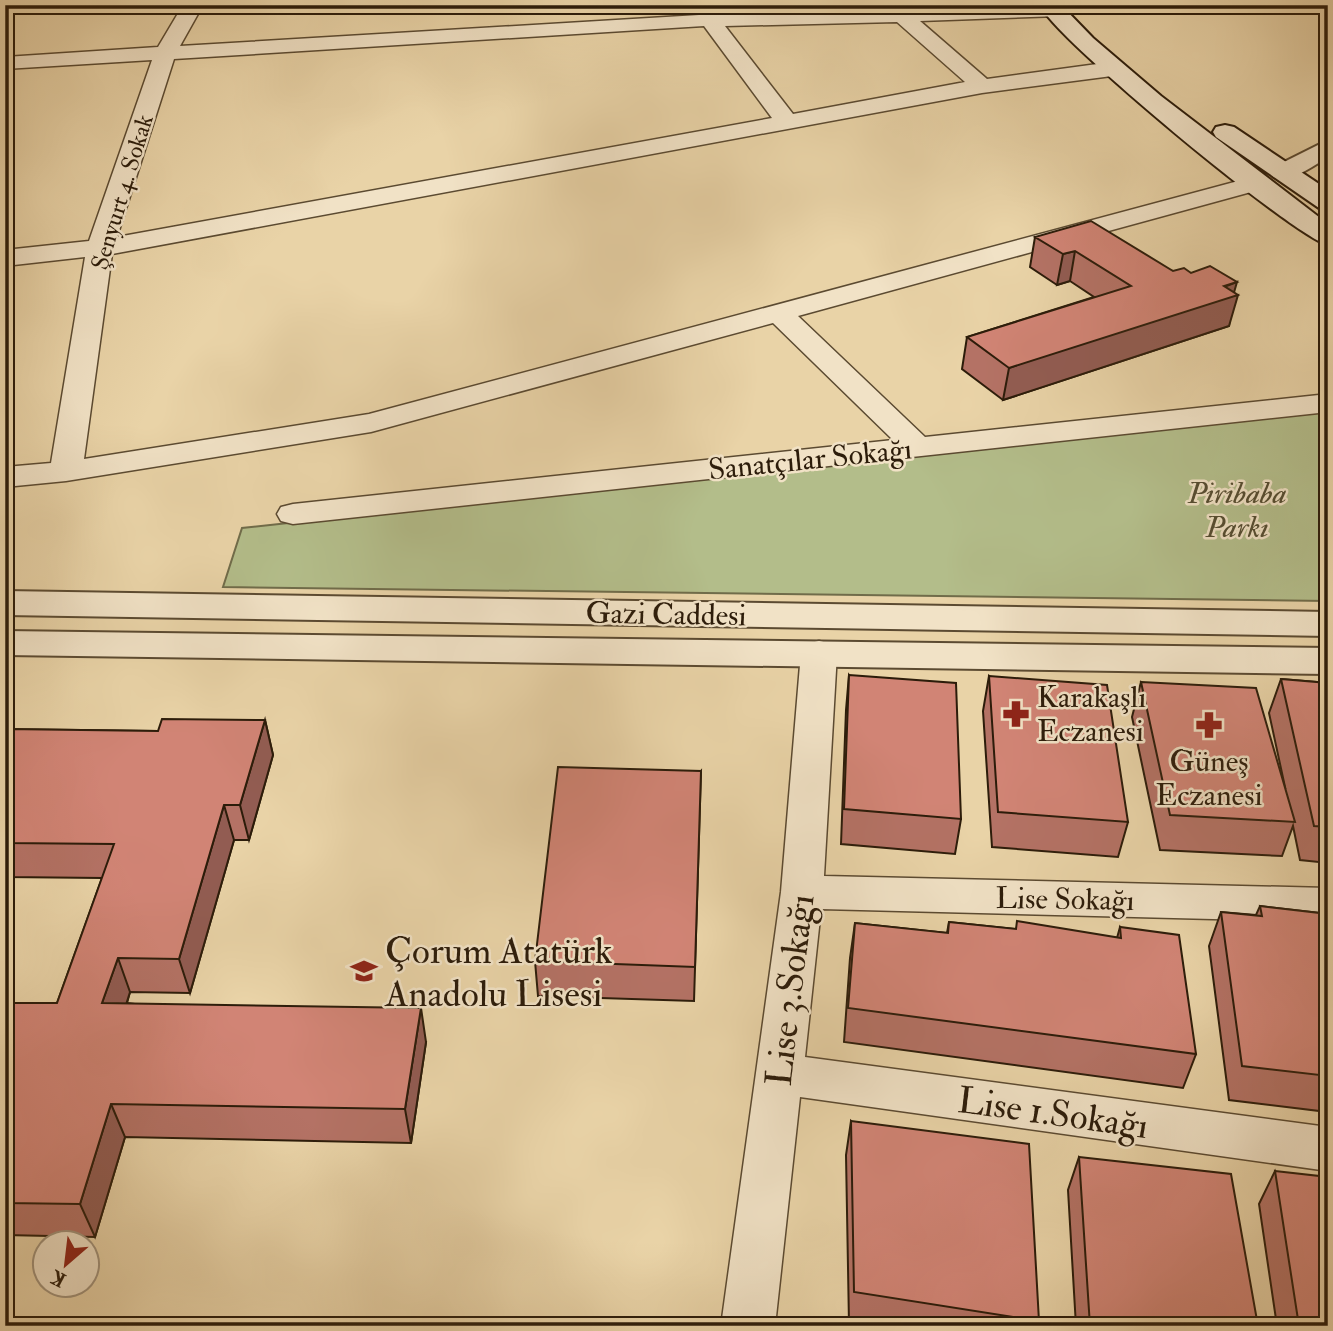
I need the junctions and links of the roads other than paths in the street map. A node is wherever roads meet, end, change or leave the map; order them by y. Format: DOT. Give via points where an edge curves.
graph roads {
  1 [pos="193,5"];
  2 [pos="521,5"];
  3 [pos="1052,9"];
  4 [pos="899,10"];
  5 [pos="1084,10"];
  6 [pos="708,13"];
  7 [pos="518,31"];
  8 [pos="166,52"];
  9 [pos="5,63"];
  10 [pos="1112,69"];
  11 [pos="982,86"];
  12 [pos="787,122"];
  13 [pos="1328,147"];
  14 [pos="1283,172"];
  15 [pos="1253,184"];
  16 [pos="1328,202"];
  17 [pos="1328,237"];
  18 [pos="100,248"];
  19 [pos="5,258"];
  20 [pos="778,312"];
  21 [pos="1328,403"];
  22 [pos="919,448"];
  23 [pos="66,471"];
  24 [pos="5,477"];
  25 [pos="293,514"];
  26 [pos="5,603"];
  27 [pos="1328,624"];
  28 [pos="5,643"];
  29 [pos="819,653"];
  30 [pos="1328,661"];
  31 [pos="802,892"];
  32 [pos="1328,905"];
  33 [pos="778,1074"];
  34 [pos="1328,1149"];
  35 [pos="748,1326"];
  1 -- 8 [label="street, Şenyurt 4. Sokak"];
  2 -- 7 [label="street"];
  3 -- 4 [label="street"];
  3 -- 10 [label="street"];
  4 -- 6 [label="street"];
  4 -- 11 [label="street"];
  5 -- 14 [label="street" via="1134,68"];
  6 -- 7 [label="street"];
  6 -- 12 [label="street"];
  7 -- 8 [label="street"];
  8 -- 9 [label="street"];
  8 -- 18 [label="street, Şenyurt 4. Sokak"];
  10 -- 11 [label="street"];
  10 -- 15 [label="street"];
  11 -- 12 [label="street"];
  12 -- 18 [label="street"];
  13 -- 14 [label="street"];
  14 -- 16 [label="street"];
  15 -- 17 [label="street"];
  15 -- 20 [label="street"];
  18 -- 19 [label="street"];
  18 -- 23 [label="street, Şenyurt 4. Sokak"];
  20 -- 22 [label="street"];
  20 -- 23 [label="street" via="371,423"];
  21 -- 22 [label="street, Sanatçılar Sokağı"];
  22 -- 25 [label="street, Sanatçılar Sokağı"];
  23 -- 24 [label="street"];
  26 -- 27 [label="street, Gazi Caddesi"];
  28 -- 29 [label="street, Gazi Caddesi"];
  29 -- 30 [label="street, Gazi Caddesi"];
  29 -- 31 [label="street, Lise 3.Sokağı"];
  31 -- 32 [label="street, Lise Sokağı"];
  31 -- 33 [label="street, Lise 3.Sokağı"];
  33 -- 34 [label="street, Lise 1.Sokağı"];
  33 -- 35 [label="street, Lise 3.Sokağı"];
}
